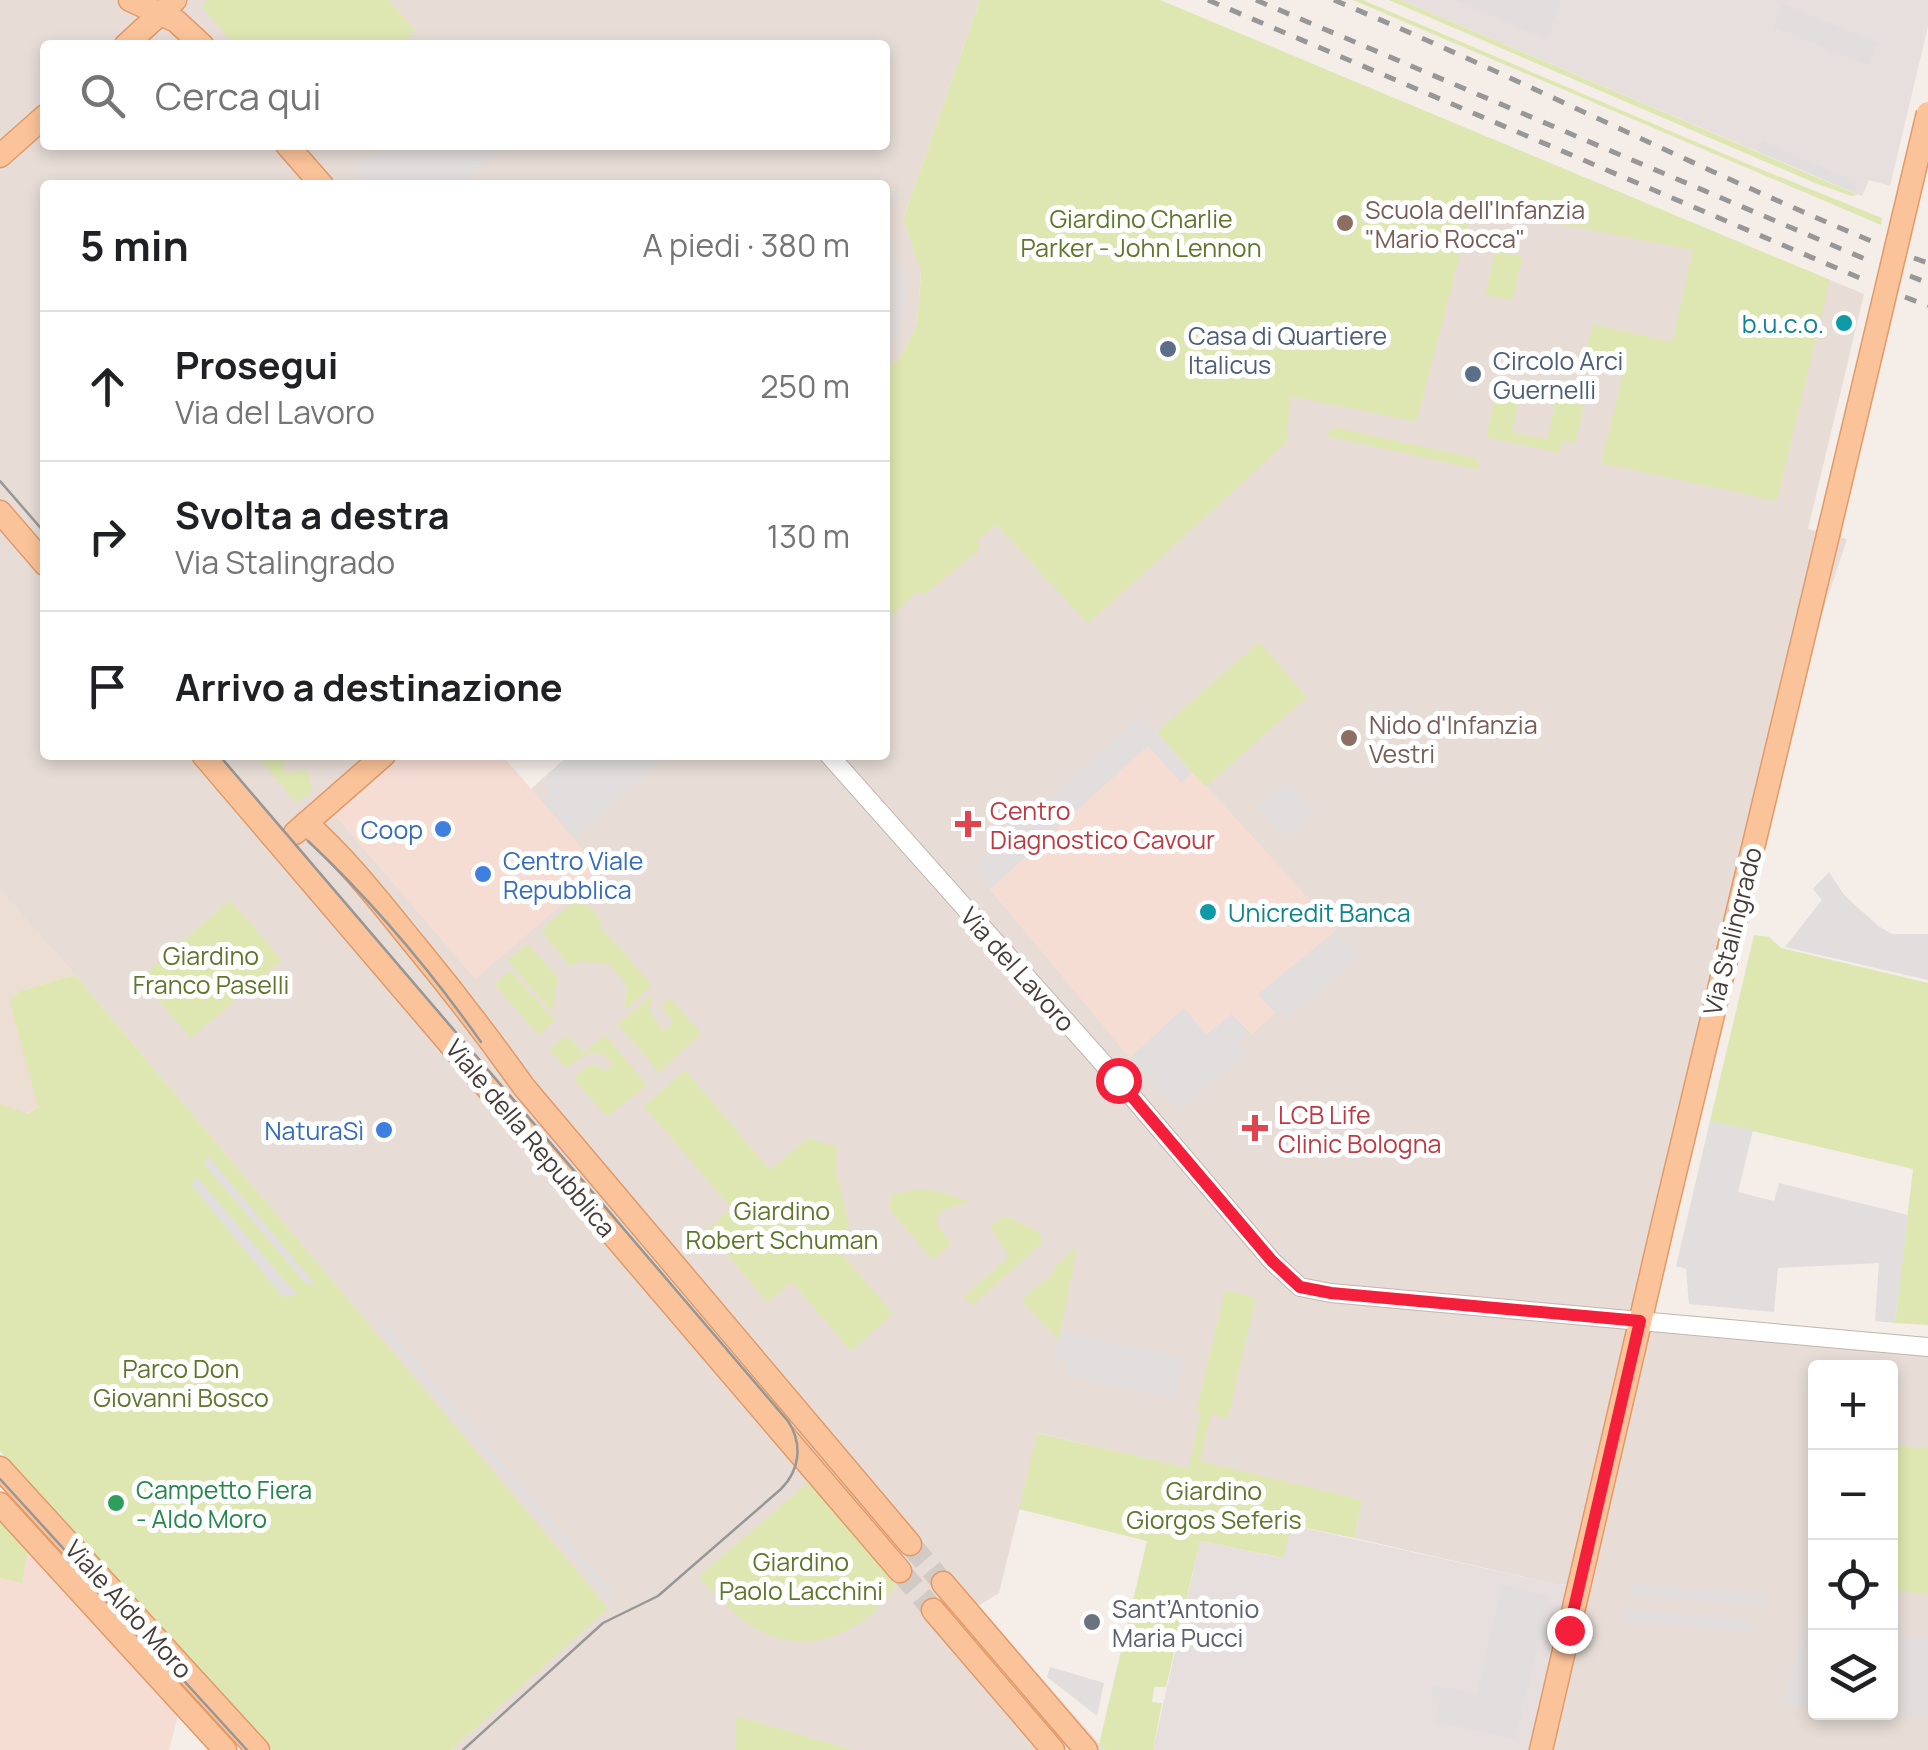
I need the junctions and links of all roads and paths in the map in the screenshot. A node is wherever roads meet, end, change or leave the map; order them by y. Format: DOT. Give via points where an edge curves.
graph roads {
  1 [pos="130,0"];
  2 [pos="167,7"];
  3 [pos="131,40"];
  4 [pos="197,40"];
  5 [pos="1928,113"];
  6 [pos="40,120"];
  7 [pos="291,150"];
  8 [pos="0,156"];
  9 [pos="318,180"];
  10 [pos="0,512"];
  11 [pos="40,558"];
  12 [pos="208,760"];
  13 [pos="378,760"];
  14 [pos="833,760"];
  15 [pos="306,823"];
  16 [pos="280,845"];
  17 [pos="1640,1321"];
  18 [pos="1928,1347"];
  19 [pos="0,1468"];
  20 [pos="0,1504"];
  21 [pos="859,1522"];
  22 [pos="900,1571"];
  23 [pos="943,1583"];
  24 [pos="933,1610"];
  25 [pos="1082,1746"];
  26 [pos="225,1750"];
  27 [pos="258,1750"];
  28 [pos="1053,1750"];
  29 [pos="1541,1750"];
  1 -- 2 [label="main road"];
  2 -- 3 [label="main road"];
  2 -- 4 [label="main road"];
  5 -- 17 [label="main road, Via Stalingrado, bridge"];
  6 -- 8 [label="main road"];
  7 -- 9 [label="main road"];
  10 -- 11 [label="main road"];
  12 -- 16 [label="main road, Viale della Repubblica"];
  13 -- 15 [label="main road"];
  14 -- 17 [label="street, Via del Lavoro" via="1300,1287"];
  15 -- 16 [label="main road"];
  15 -- 21 [label="main road, Viale della Repubblica" via="402,927 524,1087 910,1544"];
  16 -- 21 [label="main road, Viale della Repubblica"];
  17 -- 18 [label="street, Via del Lavoro"];
  17 -- 29 [label="main road, Via Stalingrado"];
  19 -- 27 [label="main road, Viale Aldo Moro"];
  20 -- 26 [label="main road, Viale Aldo Moro"];
  21 -- 22 [label="main road, Viale della Repubblica"];
  23 -- 25 [label="main road"];
  24 -- 28 [label="main road"];
}
